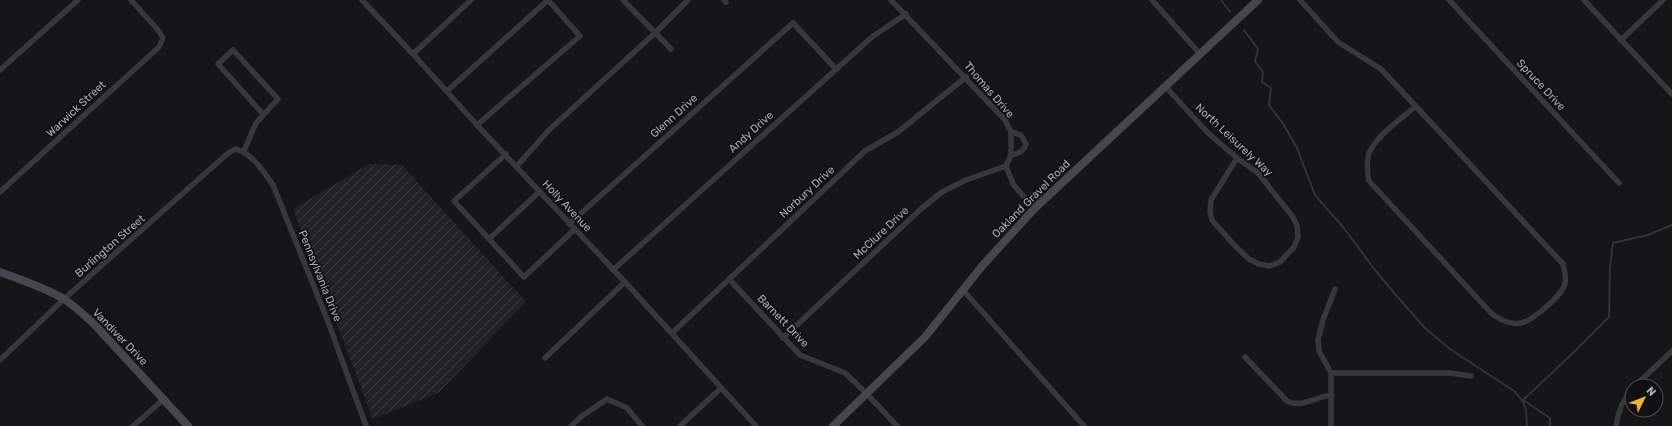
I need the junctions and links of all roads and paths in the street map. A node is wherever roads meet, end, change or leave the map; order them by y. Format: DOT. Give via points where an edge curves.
graph roads {
  1 [pos="78,0"];
  2 [pos="131,0"];
  3 [pos="362,0"];
  4 [pos="471,0"];
  5 [pos="548,0"];
  6 [pos="623,0"];
  7 [pos="688,0"];
  8 [pos="891,0"];
  9 [pos="1152,0"];
  10 [pos="1258,0"];
  11 [pos="1300,0"];
  12 [pos="1449,0"];
  13 [pos="1584,0"];
  14 [pos="1663,0"];
  15 [pos="906,14"];
  16 [pos="655,33"];
  17 [pos="1621,40"];
  18 [pos="671,49"];
  19 [pos="413,54"];
  20 [pos="1200,54"];
  21 [pos="836,69"];
  22 [pos="0,70"];
  23 [pos="966,77"];
  24 [pos="1165,86"];
  25 [pos="446,90"];
  26 [pos="1672,94"];
  27 [pos="1416,106"];
  28 [pos="263,114"];
  29 [pos="477,125"];
  30 [pos="1011,132"];
  31 [pos="244,151"];
  32 [pos="506,154"];
  33 [pos="1011,155"];
  34 [pos="1237,158"];
  35 [pos="517,166"];
  36 [pos="1006,166"];
  37 [pos="1619,183"];
  38 [pos="540,191"];
  39 [pos="0,192"];
  40 [pos="1034,209"];
  41 [pos="569,224"];
  42 [pos="575,229"];
  43 [pos="489,239"];
  44 [pos="613,270"];
  45 [pos="0,272"];
  46 [pos="729,279"];
  47 [pos="625,282"];
  48 [pos="1335,289"];
  49 [pos="963,290"];
  50 [pos="64,299"];
  51 [pos="672,333"];
  52 [pos="783,338"];
  53 [pos="1672,351"];
  54 [pos="1245,357"];
  55 [pos="545,358"];
  56 [pos="0,360"];
  57 [pos="1331,373"];
  58 [pos="1471,376"];
  59 [pos="1643,378"];
  60 [pos="721,388"];
  61 [pos="867,394"];
  62 [pos="1332,395"];
  63 [pos="1624,398"];
  64 [pos="164,399"];
  65 [pos="133,426"];
  66 [pos="188,426"];
  67 [pos="366,426"];
  68 [pos="571,426"];
  69 [pos="642,426"];
  70 [pos="680,426"];
  71 [pos="756,426"];
  72 [pos="833,426"];
  73 [pos="897,426"];
  74 [pos="1084,426"];
  75 [pos="1331,426"];
  76 [pos="1616,426"];
  1 -- 22 [label="street"];
  2 -- 39 [label="street, Warwick Street" via="163,38 159,47"];
  3 -- 19 [label="street, Holly Avenue"];
  4 -- 19 [label="street"];
  5 -- 25 [label="street"];
  5 -- 29 [label="street" via="580,36"];
  6 -- 16 [label="street"];
  7 -- 16 [label="street"];
  8 -- 15 [label="street, Thomas Drive"];
  9 -- 20 [label="street"];
  10 -- 20 [label="street, Oakland Gravel Road"];
  11 -- 27 [label="street" via="1338,42 1381,69"];
  12 -- 37 [label="street, Spruce Drive"];
  13 -- 17 [label="street"];
  14 -- 17 [label="street"];
  15 -- 21 [label="street, Andy Drive" via="872,37"];
  15 -- 23 [label="street, Thomas Drive"];
  16 -- 18 [label="street"];
  16 -- 35 [label="street" via="549,130"];
  17 -- 26 [label="street"];
  19 -- 25 [label="street, Holly Avenue"];
  20 -- 24 [label="street, Oakland Gravel Road"];
  21 -- 41 [label="street, Glenn Drive" via="793,23"];
  21 -- 44 [label="street, Andy Drive"];
  23 -- 30 [label="street, Thomas Drive" via="1005,120"];
  23 -- 46 [label="street, Norbury Drive" via="898,132 865,151"];
  24 -- 34 [label="street, North Leisurely Way" via="1208,133"];
  24 -- 40 [label="street, Oakland Gravel Road"];
  25 -- 29 [label="street, Holly Avenue"];
  27 -- 27 [label="street" via="1564,264 1566,283 1558,295 1536,316 1521,323 1504,322 1492,314 1368,181 1366,167 1370,153 1379,138"];
  28 -- 28 [label="street" via="218,64 233,50 278,99"];
  28 -- 31 [label="street" via="256,123"];
  29 -- 32 [label="street, Holly Avenue"];
  30 -- 33 [label="street, Thomas Drive"];
  30 -- 33 [label="street" via="1021,135 1026,140 1025,148"];
  31 -- 50 [label="street, Burlington Street" via="235,149 228,154"];
  31 -- 67 [label="street, Pennsylvania Drive" via="266,174 279,197"];
  32 -- 35 [label="street, Holly Avenue"];
  32 -- 43 [label="street" via="454,201"];
  33 -- 36 [label="street, Thomas Drive"];
  34 -- 34 [label="street, North Leisurely Way" via="1258,173 1293,217 1297,226 1298,237 1294,247 1280,262 1270,266 1249,259 1212,220 1211,200"];
  35 -- 38 [label="street, Holly Avenue"];
  36 -- 40 [label="street" via="1013,184"];
  36 -- 52 [label="street, McClure Drive" via="966,180 942,192"];
  38 -- 41 [label="street, Holly Avenue"];
  38 -- 43 [label="street"];
  40 -- 49 [label="street, Oakland Gravel Road"];
  41 -- 42 [label="street, Holly Avenue"];
  42 -- 43 [label="street" via="524,277"];
  42 -- 44 [label="street, Holly Avenue"];
  44 -- 47 [label="street, Holly Avenue"];
  45 -- 50 [label="street, Vandiver Drive"];
  46 -- 51 [label="street, Norbury Drive"];
  46 -- 52 [label="street, Barnett Drive"];
  47 -- 51 [label="street, Holly Avenue"];
  47 -- 55 [label="street"];
  48 -- 57 [label="street" via="1318,340 1319,351"];
  49 -- 61 [label="street, Oakland Gravel Road" via="925,337"];
  49 -- 74 [label="street"];
  50 -- 56 [label="street, Burlington Street"];
  50 -- 64 [label="street, Vandiver Drive" via="95,325"];
  51 -- 60 [label="street, Holly Avenue"];
  52 -- 61 [label="street, Barnett Drive" via="800,355 845,373"];
  53 -- 59 [label="street"];
  54 -- 62 [label="street" via="1292,404"];
  57 -- 58 [label="street" via="1450,373"];
  57 -- 62 [label="street"];
  60 -- 70 [label="street"];
  60 -- 71 [label="street, Holly Avenue"];
  61 -- 72 [label="street, Oakland Gravel Road"];
  61 -- 73 [label="street, Barnett Drive"];
  62 -- 75 [label="street"];
  63 -- 76 [label="street"];
  64 -- 65 [label="street"];
  64 -- 66 [label="street, Vandiver Drive"];
  68 -- 69 [label="street" via="607,400 627,408"];
}
